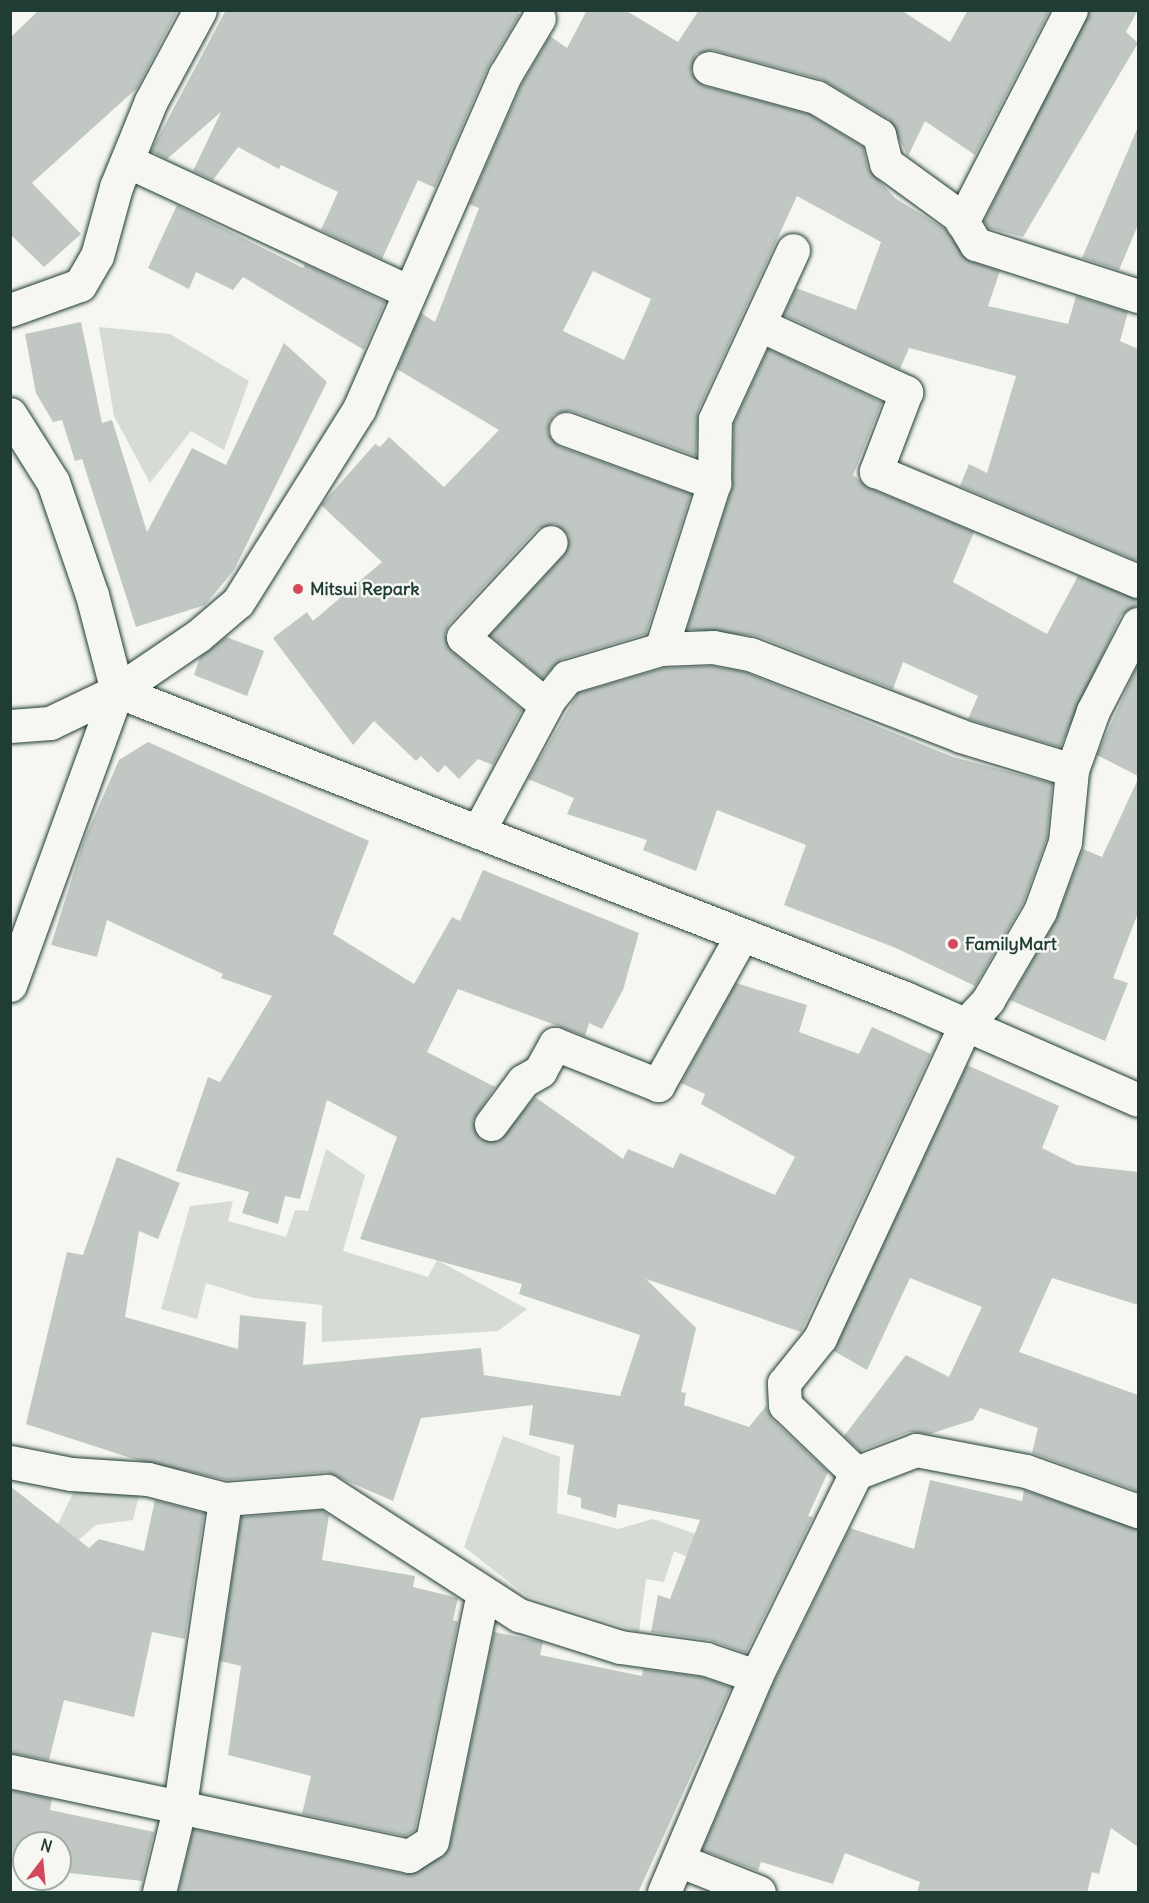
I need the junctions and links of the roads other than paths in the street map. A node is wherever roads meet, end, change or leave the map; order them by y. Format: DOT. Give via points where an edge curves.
graph roads {
  1 [pos="200,10"];
  2 [pos="1071,10"];
  3 [pos="538,13"];
  4 [pos="710,68"];
  5 [pos="127,161"];
  6 [pos="962,222"];
  7 [pos="793,250"];
  8 [pos="407,291"];
  9 [pos="1138,296"];
  10 [pos="10,310"];
  11 [pos="760,325"];
  12 [pos="10,414"];
  13 [pos="566,429"];
  14 [pos="714,483"];
  15 [pos="551,542"];
  16 [pos="1138,581"];
  17 [pos="1138,624"];
  18 [pos="661,649"];
  19 [pos="117,691"];
  20 [pos="546,705"];
  21 [pos="10,726"];
  22 [pos="1072,770"];
  23 [pos="478,832"];
  24 [pos="742,934"];
  25 [pos="10,985"];
  26 [pos="965,1025"];
  27 [pos="1138,1101"];
  28 [pos="491,1124"];
  29 [pos="10,1462"];
  30 [pos="856,1473"];
  31 [pos="225,1499"];
  32 [pos="1138,1511"];
  33 [pos="483,1593"];
  34 [pos="756,1676"];
  35 [pos="10,1771"];
  36 [pos="180,1805"];
  37 [pos="678,1860"];
  38 [pos="159,1893"];
  39 [pos="664,1893"];
  40 [pos="759,1893"];
  1 -- 5 [label="street" via="151,101"];
  2 -- 6 [label="street"];
  3 -- 8 [label="street" via="505,75"];
  4 -- 6 [label="street" via="816,97 879,135 886,163"];
  5 -- 8 [label="street"];
  5 -- 10 [label="street" via="97,256 80,285"];
  6 -- 9 [label="street" via="976,244"];
  7 -- 11 [label="street"];
  8 -- 19 [label="street" via="359,409 249,587 198,636"];
  11 -- 14 [label="street" via="715,419"];
  11 -- 16 [label="street" via="906,392 876,471"];
  12 -- 19 [label="street" via="53,482 92,596"];
  13 -- 14 [label="street"];
  14 -- 18 [label="street"];
  15 -- 20 [label="street" via="464,637"];
  17 -- 22 [label="street" via="1093,711"];
  18 -- 20 [label="street" via="582,669 567,677"];
  18 -- 22 [label="street" via="713,647 750,654 961,736"];
  19 -- 21 [label="street" via="50,723"];
  19 -- 23 [label="street"];
  19 -- 25 [label="street"];
  20 -- 23 [label="street"];
  22 -- 26 [label="street" via="1065,842 1052,885 988,1000"];
  23 -- 24 [label="street"];
  24 -- 26 [label="street"];
  24 -- 28 [label="street" via="658,1085 555,1044 540,1071 523,1081"];
  26 -- 27 [label="street"];
  26 -- 30 [label="street" via="820,1338 780,1395"];
  29 -- 31 [label="street" via="71,1474 148,1479"];
  30 -- 32 [label="street" via="916,1450 1026,1471"];
  30 -- 34 [label="street"];
  31 -- 33 [label="street" via="327,1491"];
  31 -- 36 [label="street"];
  33 -- 34 [label="street" via="519,1615 620,1647 706,1659"];
  33 -- 36 [label="street" via="432,1840 409,1856"];
  34 -- 37 [label="street"];
  35 -- 36 [label="street"];
  36 -- 38 [label="street"];
  37 -- 39 [label="street"];
  37 -- 40 [label="street"];
}
